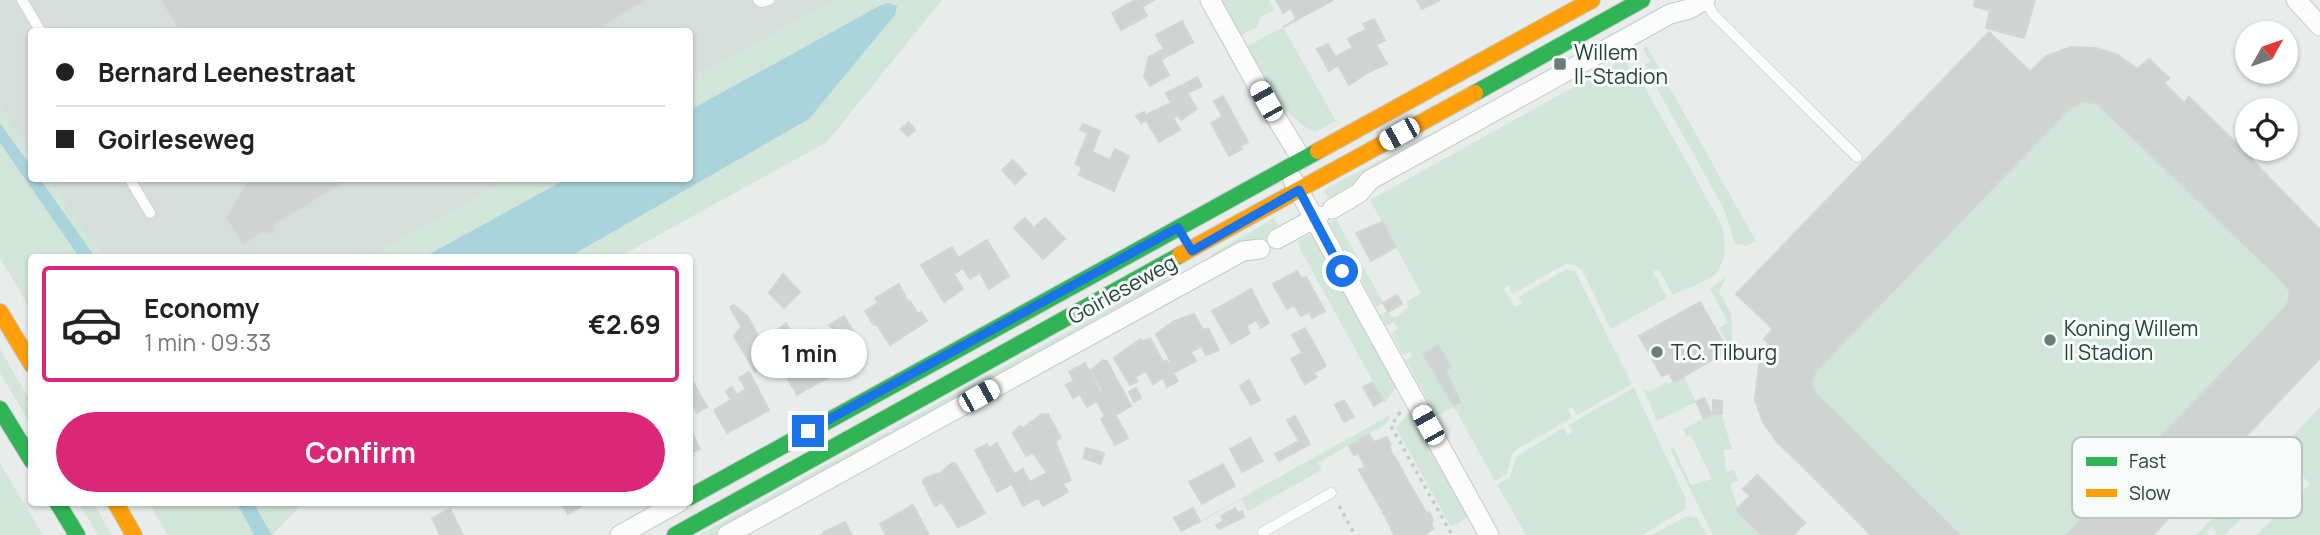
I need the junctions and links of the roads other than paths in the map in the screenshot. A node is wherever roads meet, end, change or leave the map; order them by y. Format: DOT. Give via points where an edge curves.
graph roads {
  1 [pos="22,0"];
  2 [pos="758,0"];
  3 [pos="769,0"];
  4 [pos="1210,0"];
  5 [pos="1592,0"];
  6 [pos="1642,0"];
  7 [pos="1706,0"];
  8 [pos="2296,0"];
  9 [pos="2320,26"];
  10 [pos="39,28"];
  11 [pos="1437,113"];
  12 [pos="1348,133"];
  13 [pos="1450,136"];
  14 [pos="1361,156"];
  15 [pos="1857,157"];
  16 [pos="1293,162"];
  17 [pos="131,182"];
  18 [pos="1299,190"];
  19 [pos="150,213"];
  20 [pos="1321,215"];
  21 [pos="1178,228"];
  22 [pos="1277,239"];
  23 [pos="1260,249"];
  24 [pos="1192,251"];
  25 [pos="1205,272"];
  26 [pos="0,312"];
  27 [pos="28,358"];
  28 [pos="0,409"];
  29 [pos="28,454"];
  30 [pos="1331,493"];
  31 [pos="693,495"];
  32 [pos="59,506"];
  33 [pos="117,506"];
  34 [pos="673,506"];
  35 [pos="77,535"];
  36 [pos="134,535"];
  37 [pos="620,535"];
  38 [pos="675,535"];
  39 [pos="727,535"];
  40 [pos="1264,535"];
  41 [pos="1489,535"];
  1 -- 10 [label="lane"];
  2 -- 3 [label="lane"];
  4 -- 16 [label="street" via="1266,101"];
  5 -- 12 [label="main road, Goirleseweg"];
  6 -- 11 [label="main road, Goirleseweg"];
  7 -- 13 [label="street" via="1671,14"];
  7 -- 15 [label="lane" via="1713,14"];
  8 -- 9 [label="street"];
  11 -- 13 [label="street"];
  11 -- 14 [label="main road, Goirleseweg"];
  12 -- 14 [label="street"];
  12 -- 16 [label="main road, Goirleseweg"];
  13 -- 20 [label="street" via="1370,180 1359,193"];
  14 -- 18 [label="main road, Goirleseweg"];
  16 -- 18 [label="street"];
  16 -- 21 [label="main road, Goirleseweg"];
  17 -- 19 [label="lane"];
  18 -- 20 [label="street"];
  18 -- 24 [label="main road, Goirleseweg"];
  20 -- 22 [label="street"];
  20 -- 41 [label="street" via="1415,403"];
  21 -- 24 [label="street"];
  21 -- 31 [label="main road, Goirleseweg"];
  23 -- 25 [label="street, Goirleseweg" via="1243,251"];
  24 -- 25 [label="street"];
  24 -- 38 [label="main road, Goirleseweg"];
  25 -- 39 [label="street, Goirleseweg"];
  26 -- 27 [label="main road"];
  28 -- 29 [label="main road"];
  30 -- 40 [label="lane"];
  32 -- 35 [label="main road"];
  33 -- 36 [label="main road"];
  34 -- 37 [label="street"];
}
